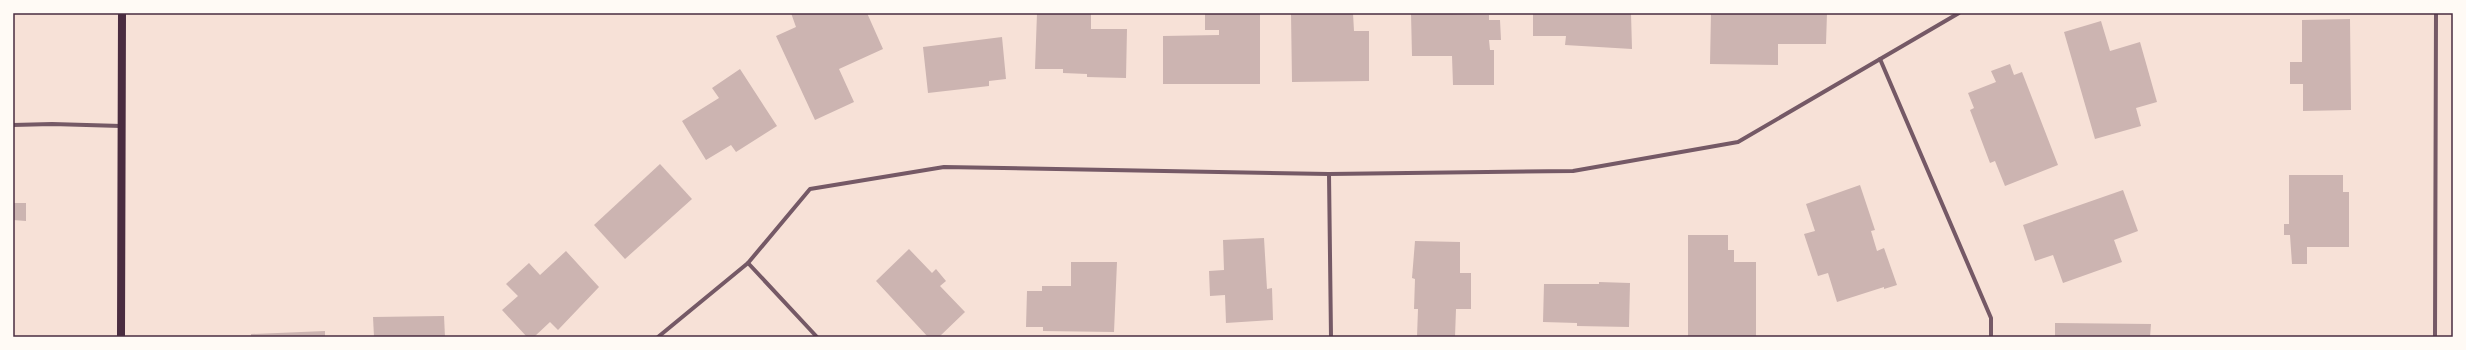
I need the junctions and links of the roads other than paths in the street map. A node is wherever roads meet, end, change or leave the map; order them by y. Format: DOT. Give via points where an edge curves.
graph roads {
  1 [pos="122,13"];
  2 [pos="1959,13"];
  3 [pos="2436,13"];
  4 [pos="1880,59"];
  5 [pos="13,125"];
  6 [pos="122,126"];
  7 [pos="1329,174"];
  8 [pos="748,263"];
  9 [pos="121,337"];
  10 [pos="658,337"];
  11 [pos="817,337"];
  12 [pos="1331,337"];
  13 [pos="1992,337"];
  14 [pos="2435,337"];
  1 -- 6 [label="main road"];
  2 -- 4 [label="street"];
  3 -- 14 [label="street"];
  4 -- 7 [label="street" via="1738,142 1573,171"];
  4 -- 13 [label="street" via="1991,318"];
  5 -- 6 [label="street"];
  6 -- 9 [label="main road"];
  7 -- 8 [label="street" via="944,166 810,188"];
  7 -- 12 [label="street"];
  8 -- 10 [label="street"];
  8 -- 11 [label="street"];
}
